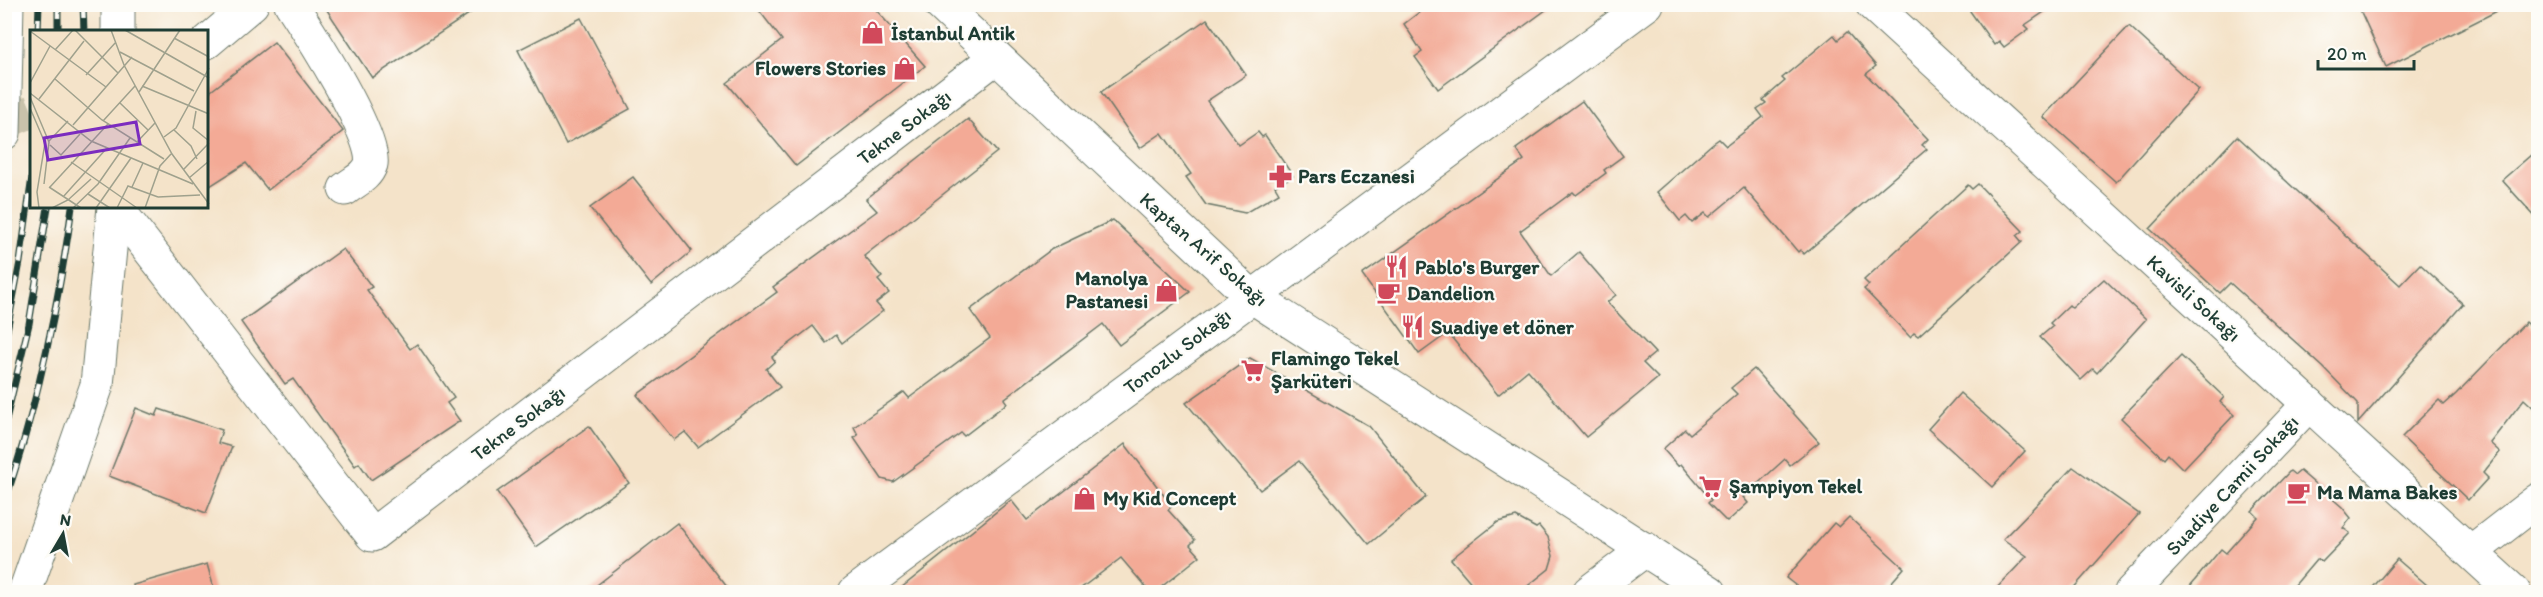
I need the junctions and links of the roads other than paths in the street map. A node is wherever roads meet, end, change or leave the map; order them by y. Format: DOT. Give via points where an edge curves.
graph roads {
  1 [pos="7,4"];
  2 [pos="118,4"];
  3 [pos="223,4"];
  4 [pos="252,4"];
  5 [pos="291,4"];
  6 [pos="940,4"];
  7 [pos="1647,4"];
  8 [pos="1872,4"];
  9 [pos="118,30"];
  10 [pos="187,30"];
  11 [pos="208,41"];
  12 [pos="995,58"];
  13 [pos="4,133"];
  14 [pos="345,189"];
  15 [pos="115,208"];
  16 [pos="116,208"];
  17 [pos="1251,296"];
  18 [pos="2309,404"];
  19 [pos="2538,500"];
  20 [pos="1646,549"];
  21 [pos="2471,552"];
  22 [pos="25,592"];
  23 [pos="855,592"];
  24 [pos="1589,592"];
  25 [pos="1710,592"];
  26 [pos="2131,592"];
  27 [pos="2514,592"];
  1 -- 13 [label="street"];
  2 -- 9 [label="street"];
  3 -- 10 [label="street"];
  4 -- 11 [label="street"];
  5 -- 14 [label="street" via="367,136 372,155 370,166 365,176"];
  6 -- 12 [label="street, Kaptan Arif Sokağı"];
  7 -- 17 [label="street, Tonozlu Sokağı"];
  8 -- 18 [label="street, Kavisli Sokağı"];
  12 -- 16 [label="street, Tekne Sokağı" via="372,535"];
  12 -- 17 [label="street, Kaptan Arif Sokağı"];
  15 -- 22 [label="street" via="97,385"];
  17 -- 20 [label="street, Kaptan Arif Sokağı"];
  17 -- 23 [label="street, Tonozlu Sokağı"];
  18 -- 21 [label="street, Kavisli Sokağı"];
  18 -- 26 [label="street, Suadiye Camii Sokağı"];
  19 -- 21 [label="street"];
  20 -- 24 [label="street"];
  20 -- 25 [label="street, Kaptan Arif Sokağı"];
  21 -- 27 [label="street, Kavisli Sokağı"];
}
